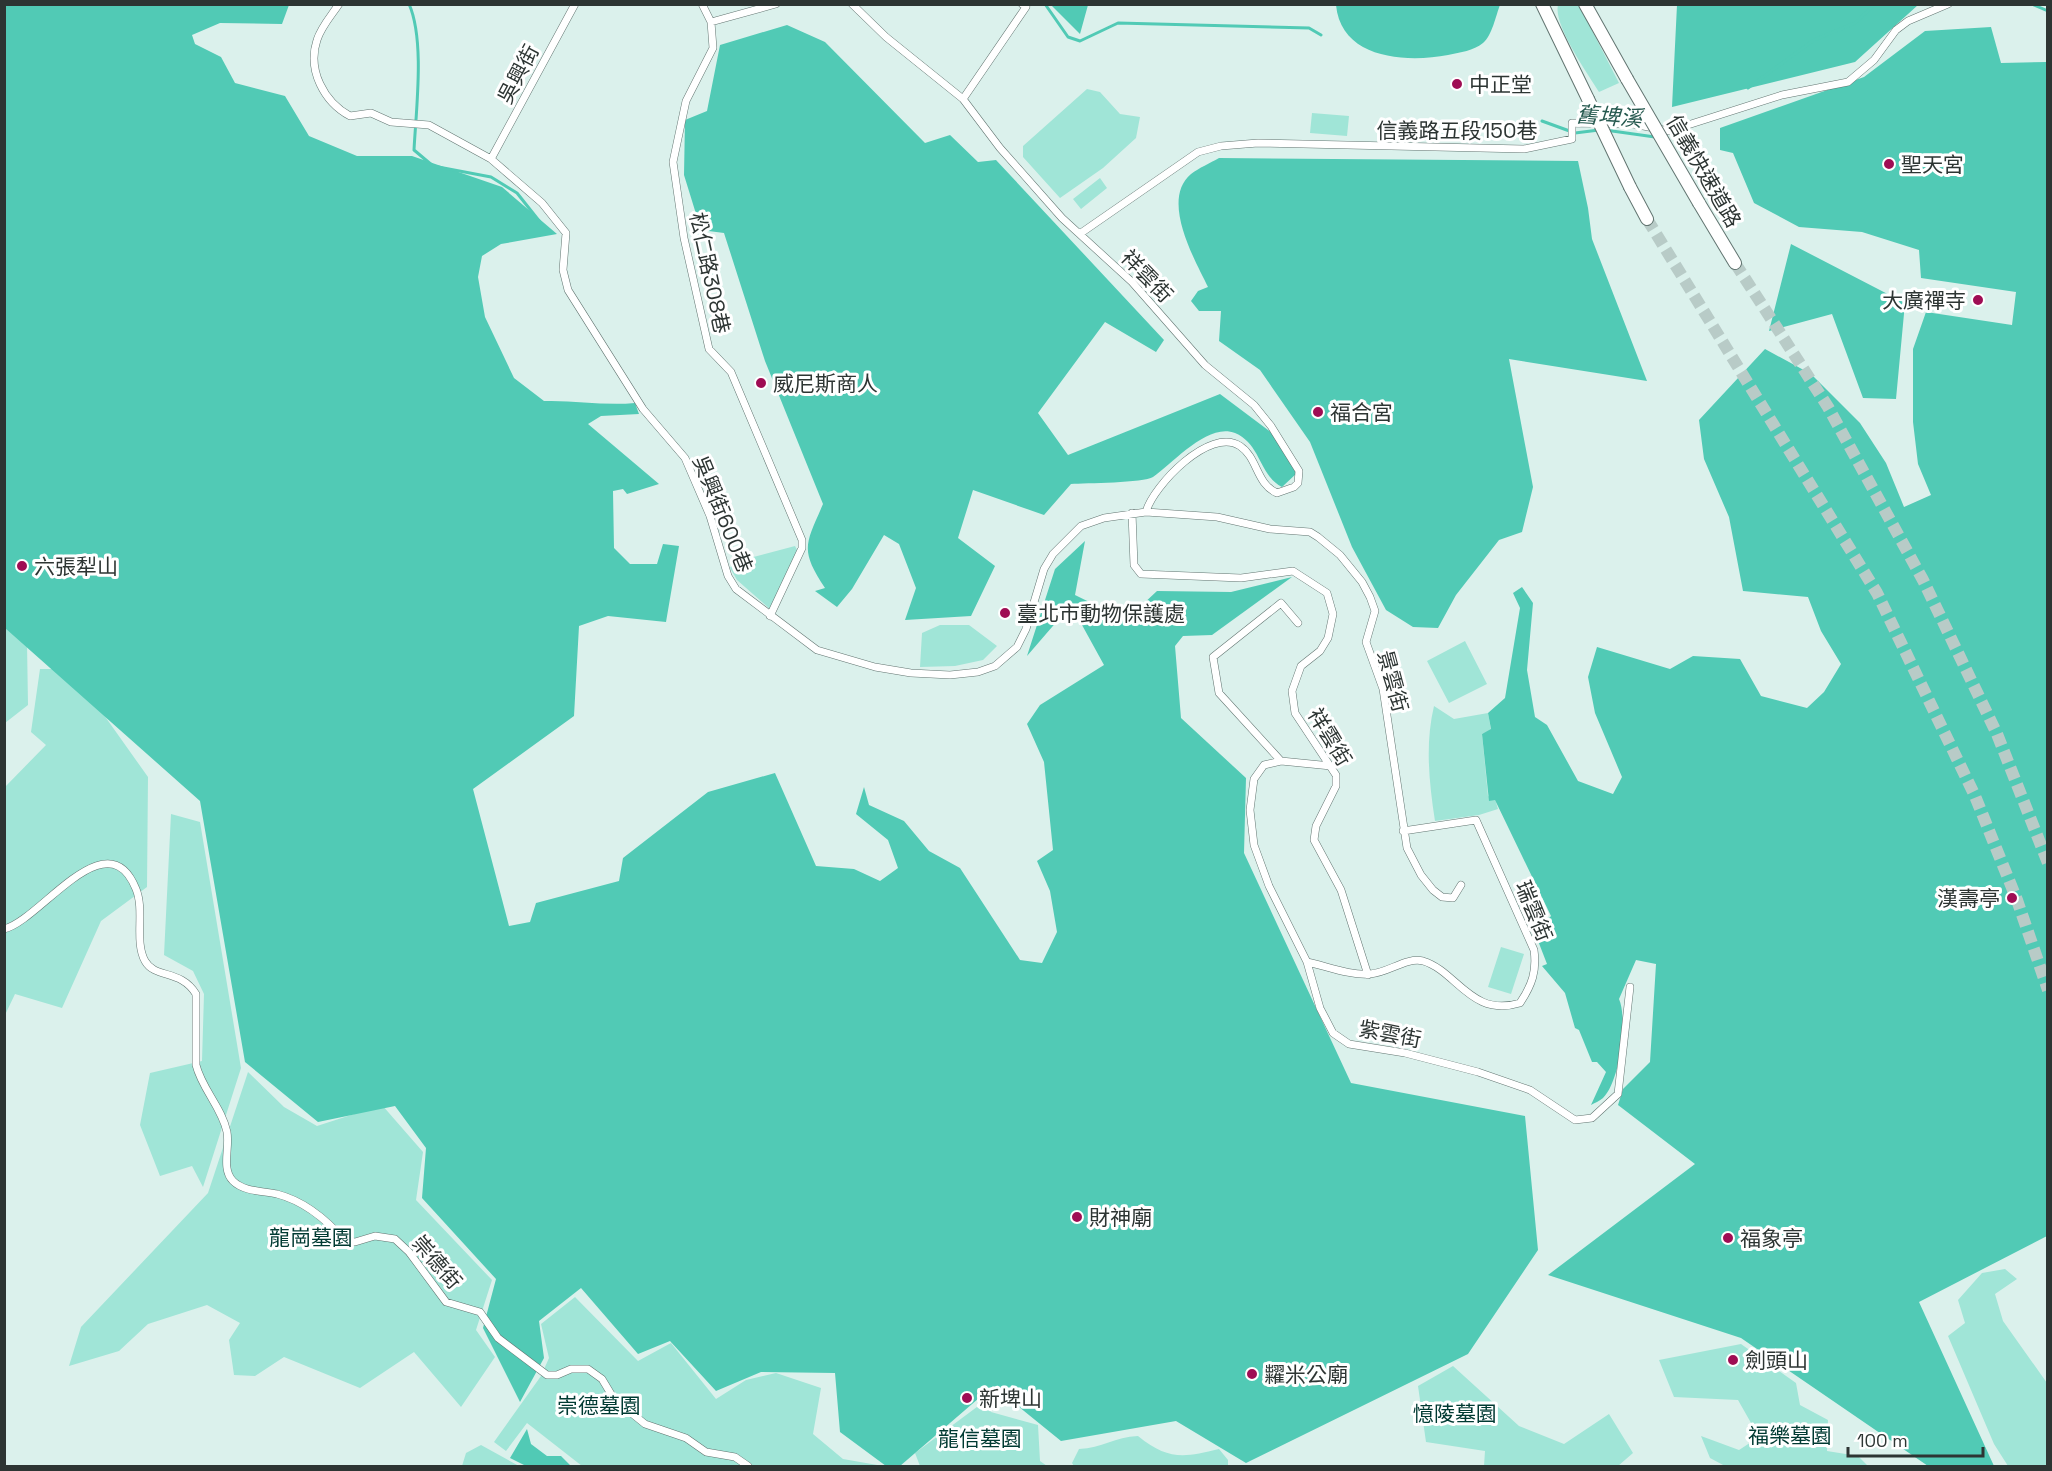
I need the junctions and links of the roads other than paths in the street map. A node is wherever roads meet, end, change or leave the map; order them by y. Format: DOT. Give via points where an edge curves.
graph roads {
  1 [pos="339,4"];
  2 [pos="575,4"];
  3 [pos="702,4"];
  4 [pos="776,4"];
  5 [pos="852,4"];
  6 [pos="1542,4"];
  7 [pos="1585,4"];
  8 [pos="1948,4"];
  9 [pos="1024,6"];
  10 [pos="711,22"];
  11 [pos="963,99"];
  12 [pos="491,159"];
  13 [pos="1647,219"];
  14 [pos="1081,233"];
  15 [pos="1735,263"];
  16 [pos="1146,512"];
  17 [pos="1132,513"];
  18 [pos="770,616"];
  19 [pos="1298,623"];
  20 [pos="1281,761"];
  21 [pos="1331,766"];
  22 [pos="1403,831"];
  23 [pos="1461,885"];
  24 [pos="4,929"];
  25 [pos="1307,962"];
  26 [pos="1368,975"];
  27 [pos="1630,987"];
  28 [pos="748,1467"];
  1 -- 12 [label="street, 吳興街600巷" via="319,34 315,49 317,78 328,98 350,116 371,113 391,122 429,125"];
  2 -- 12 [label="street, 吳興街"];
  3 -- 10 [label="street"];
  4 -- 10 [label="street"];
  5 -- 11 [label="street"];
  6 -- 13 [label="highway, bridge"];
  7 -- 15 [label="highway, 信義快速道路, bridge"];
  8 -- 14 [label="street, 信義路五段150巷" via="1896,30 1874,60 1848,82 1782,95 1669,131 1625,123 1572,123 1572,139 1524,149 1258,143 1206,149"];
  9 -- 11 [label="street"];
  10 -- 18 [label="street, 松仁路308巷" via="713,48 686,101 673,162 686,249 709,349 731,372 802,540 802,548"];
  11 -- 14 [label="street" via="1062,218"];
  12 -- 18 [label="street, 吳興街600巷" via="542,203 566,233 563,270 568,290 643,409 685,458 711,516 728,576 736,589"];
  14 -- 16 [label="street, 祥雲街" via="1132,282 1205,365 1254,405 1299,471 1294,487 1277,493 1263,482 1244,449 1233,442 1219,442 1203,448 1166,480 1149,500"];
  16 -- 17 [label="street, 景雲街"];
  16 -- 22 [label="street, 景雲街" via="1230,519 1270,530 1310,532 1340,555 1362,582 1375,611 1366,642 1383,689"];
  17 -- 18 [label="street, 吳興街600巷" via="1093,521 1067,538 1048,561 1017,647 995,666 978,672 950,675 875,667 817,650"];
  17 -- 21 [label="street, 祥雲街" via="1134,565 1141,574 1241,578 1293,571 1327,593 1333,614 1328,638 1320,651 1301,666 1292,691 1295,713"];
  19 -- 20 [label="street" via="1281,603 1213,657 1219,693"];
  20 -- 21 [label="street"];
  20 -- 25 [label="street, 紫雲街" via="1264,765 1256,773 1251,833 1269,886"];
  21 -- 26 [label="street, 祥雲街" via="1336,786 1316,826 1314,840 1341,890"];
  22 -- 23 [label="street, 景雲街" via="1412,857 1433,890 1442,897 1454,898"];
  22 -- 26 [label="street, 瑞雲街" via="1476,820 1528,932 1536,966 1533,980 1520,1003 1508,1006 1461,990 1424,962 1410,961"];
  24 -- 28 [label="street, 崇德街" via="27,918 89,867 104,864 119,868 137,890 146,964 155,971 179,977 196,994 198,1075 223,1119 228,1175 235,1183 292,1199 326,1221 345,1241 375,1236 395,1239 446,1302 480,1312 498,1338 547,1375 580,1368 596,1373 614,1399 645,1424 686,1438 706,1452 735,1457"];
  25 -- 26 [label="street, 瑞雲街"];
  25 -- 27 [label="street, 紫雲街" via="1320,1008 1333,1033 1349,1044 1405,1053 1478,1072 1530,1090 1575,1120 1592,1118 1618,1094"];
}
